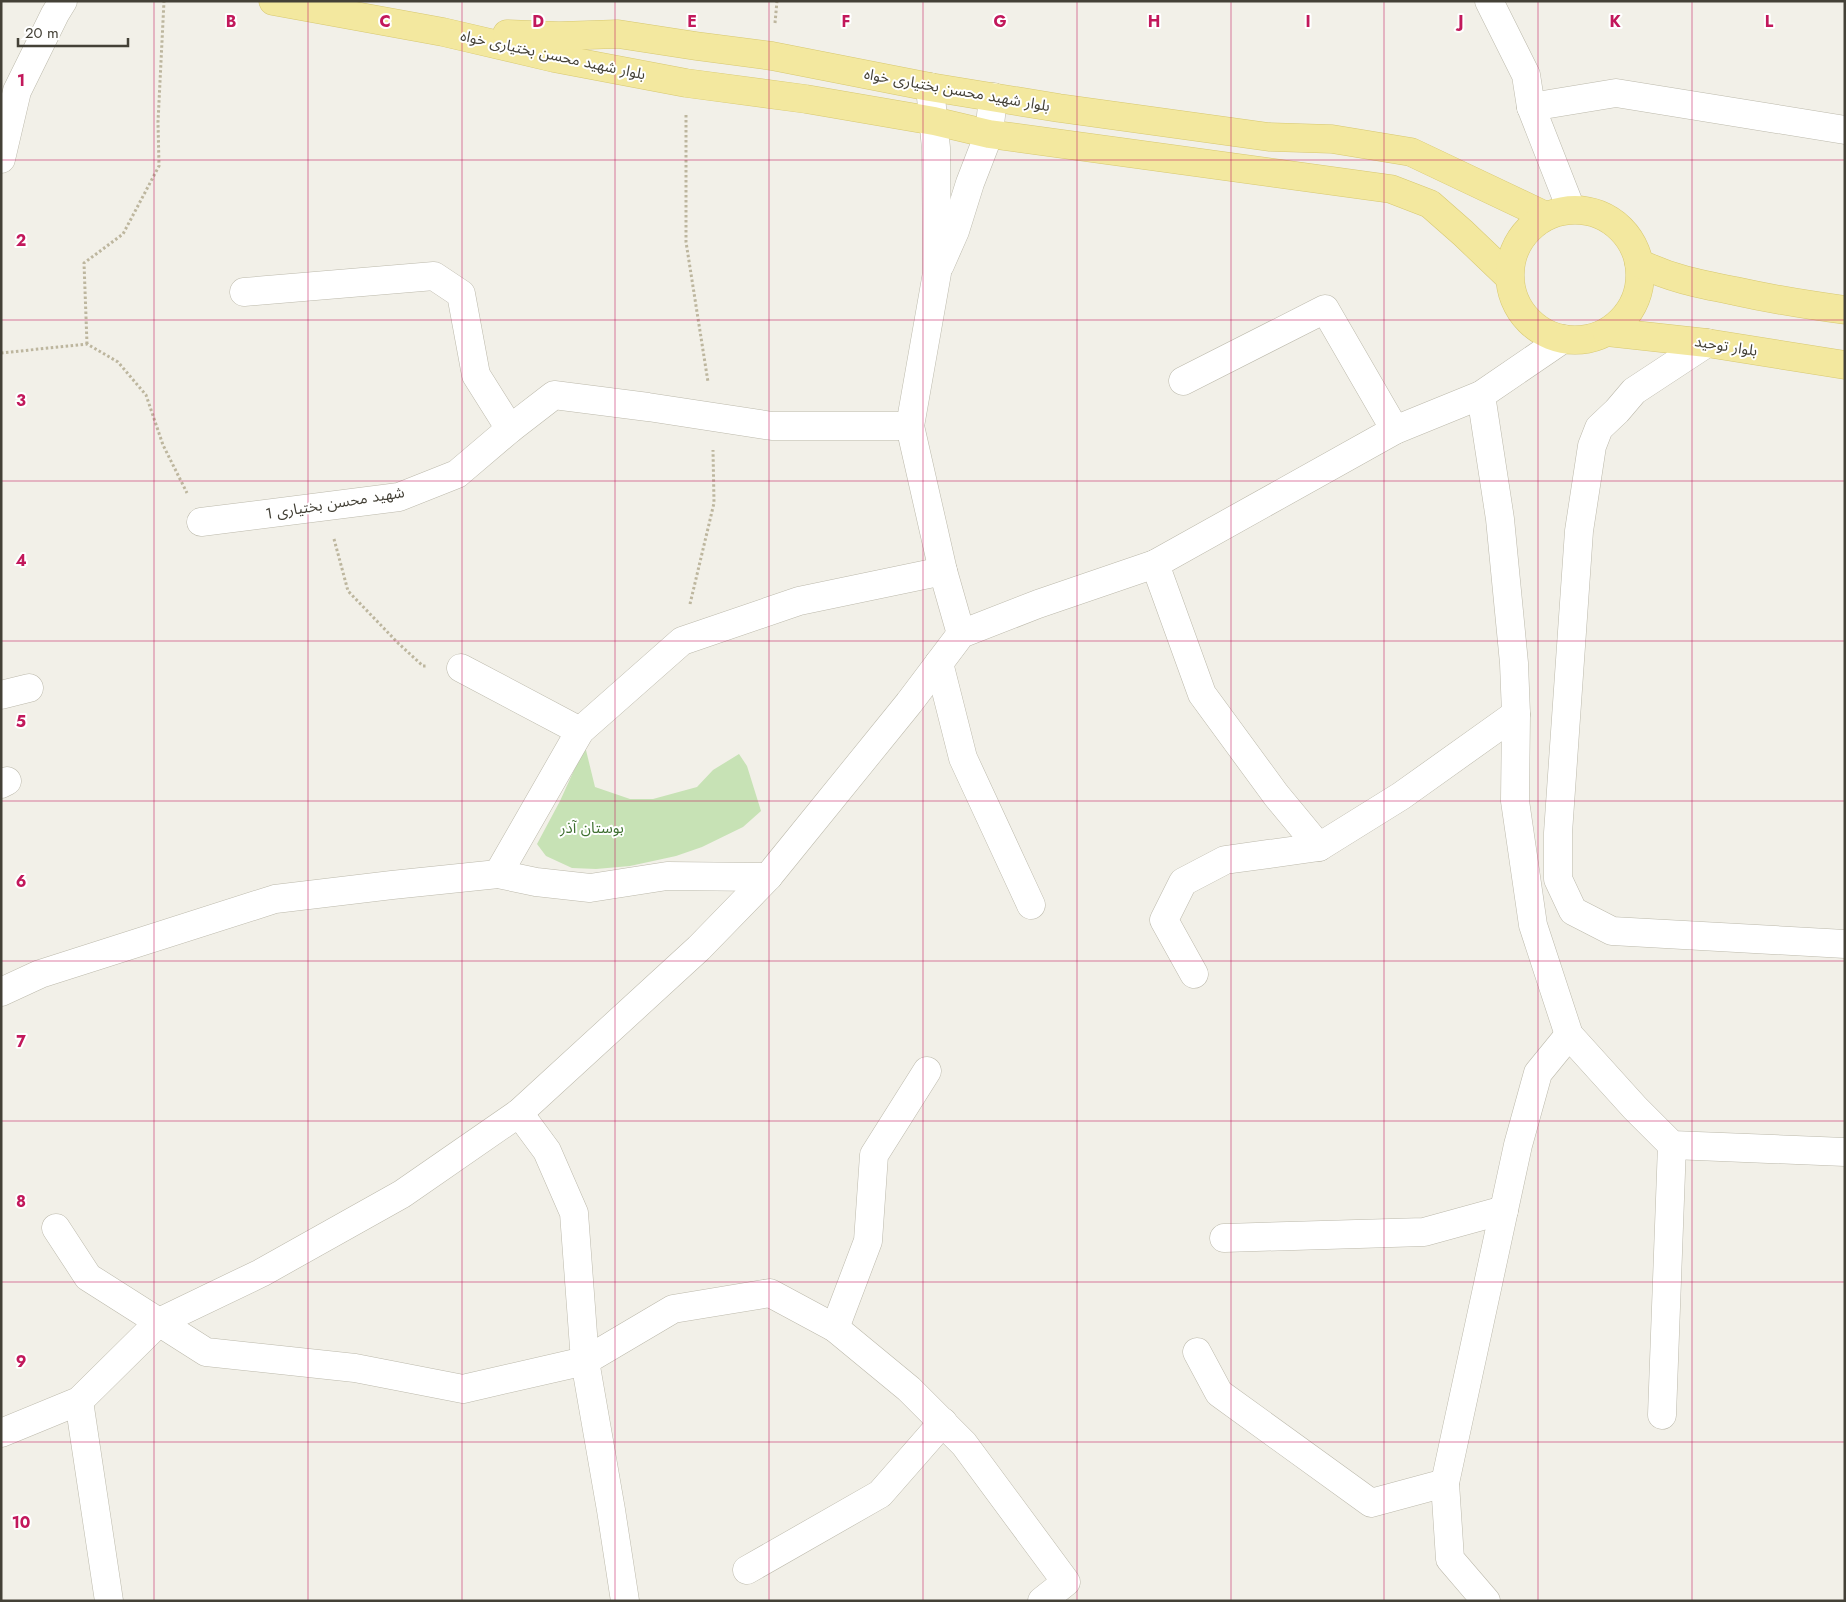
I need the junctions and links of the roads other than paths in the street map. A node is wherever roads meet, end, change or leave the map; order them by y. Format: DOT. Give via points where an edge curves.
graph roads {
  1 [pos="63,1"];
  2 [pos="273,1"];
  3 [pos="1489,1"];
  4 [pos="443,32"];
  5 [pos="930,87"];
  6 [pos="993,97"];
  7 [pos="1531,107"];
  8 [pos="934,121"];
  9 [pos="1845,130"];
  10 [pos="989,134"];
  11 [pos="1,159"];
  12 [pos="1559,212"];
  13 [pos="1639,263"];
  14 [pos="937,273"];
  15 [pos="1509,277"];
  16 [pos="244,292"];
  17 [pos="1845,310"];
  18 [pos="1608,332"];
  19 [pos="1563,340"];
  20 [pos="1707,343"];
  21 [pos="1845,365"];
  22 [pos="1183,381"];
  23 [pos="1481,396"];
  24 [pos="910,426"];
  25 [pos="510,429"];
  26 [pos="1394,430"];
  27 [pos="201,522"];
  28 [pos="1155,564"];
  29 [pos="943,571"];
  30 [pos="961,634"];
  31 [pos="939,663"];
  32 [pos="461,668"];
  33 [pos="29,688"];
  34 [pos="1,695"];
  35 [pos="1516,714"];
  36 [pos="580,731"];
  37 [pos="1319,847"];
  38 [pos="498,874"];
  39 [pos="768,877"];
  40 [pos="1031,906"];
  41 [pos="1845,944"];
  42 [pos="1194,974"];
  43 [pos="1,992"];
  44 [pos="1569,1035"];
  45 [pos="927,1071"];
  46 [pos="519,1113"];
  47 [pos="1672,1145"];
  48 [pos="1845,1152"];
  49 [pos="1504,1210"];
  50 [pos="56,1228"];
  51 [pos="1224,1238"];
  52 [pos="159,1322"];
  53 [pos="835,1328"];
  54 [pos="1197,1352"];
  55 [pos="584,1361"];
  56 [pos="78,1401"];
  57 [pos="1662,1415"];
  58 [pos="942,1422"];
  59 [pos="1,1433"];
  60 [pos="1445,1483"];
  61 [pos="747,1570"];
  62 [pos="109,1601"];
  63 [pos="625,1601"];
  64 [pos="1042,1601"];
  65 [pos="1486,1601"];
  1 -- 11 [label="street" via="17,90"];
  2 -- 4 [label="main road"];
  3 -- 7 [label="street" via="1526,75"];
  4 -- 5 [label="main road, بلوار شهید محسن بختیاری خواه" via="559,36 618,34 772,56"];
  4 -- 8 [label="main road, بلوار شهید محسن بختیاری خواه" via="554,58 686,83"];
  5 -- 6 [label="main road, بلوار شهید محسن بختیاری خواه"];
  5 -- 8 [label="street"];
  6 -- 10 [label="street"];
  6 -- 12 [label="main road, بلوار شهید محسن بختیاری خواه" via="1269,137 1332,138 1411,152"];
  7 -- 9 [label="street" via="1616,93"];
  7 -- 12 [label="street"];
  8 -- 10 [label="main road, بلوار شهید محسن بختیاری خواه"];
  8 -- 14 [label="street"];
  10 -- 14 [label="street"];
  10 -- 15 [label="main road, بلوار شهید محسن بختیاری خواه" via="1391,189 1430,204"];
  12 -- 13 [label="main road" via="1590,211 1608,217 1634,244"];
  12 -- 15 [label="main road" via="1533,224 1523,234 1515,247"];
  13 -- 17 [label="main road" via="1682,280"];
  13 -- 18 [label="main road" via="1640,283 1634,302 1623,319"];
  14 -- 24 [label="street"];
  15 -- 19 [label="main road" via="1519,309 1529,322 1542,332"];
  16 -- 25 [label="street" via="434,276 461,294 476,375"];
  18 -- 19 [label="main road" via="1578,341"];
  18 -- 20 [label="main road, بلوار توحید"];
  19 -- 23 [label="street"];
  20 -- 21 [label="main road, بلوار توحید"];
  20 -- 41 [label="street" via="1634,391 1599,428 1592,446 1579,531 1558,833 1558,879 1573,911 1612,931"];
  22 -- 26 [label="street" via="1325,309"];
  23 -- 26 [label="street"];
  23 -- 35 [label="street" via="1500,519"];
  24 -- 25 [label="street, شهید محسن بختیاری 1" via="772,426 554,395"];
  24 -- 29 [label="street"];
  25 -- 27 [label="street, شهید محسن بختیاری 1" via="458,474 399,497"];
  26 -- 28 [label="street"];
  28 -- 30 [label="street"];
  28 -- 37 [label="street" via="1202,694 1276,796"];
  29 -- 30 [label="street"];
  29 -- 36 [label="street" via="799,601 682,641"];
  30 -- 31 [label="street"];
  31 -- 39 [label="street"];
  31 -- 40 [label="street" via="963,758"];
  32 -- 36 [label="street"];
  33 -- 34 [label="street"];
  35 -- 37 [label="street" via="1401,796"];
  35 -- 44 [label="street" via="1515,801 1533,925"];
  36 -- 38 [label="street"];
  37 -- 42 [label="street" via="1225,860 1183,882 1164,920"];
  38 -- 39 [label="street" via="590,888 668,876"];
  38 -- 43 [label="street" via="276,899 40,974"];
  39 -- 46 [label="street" via="698,948"];
  44 -- 47 [label="street"];
  44 -- 49 [label="street" via="1538,1073"];
  45 -- 53 [label="street" via="874,1155 868,1241"];
  46 -- 52 [label="street" via="402,1194 261,1273"];
  46 -- 55 [label="street" via="546,1151 574,1213"];
  47 -- 48 [label="street"];
  47 -- 57 [label="street"];
  49 -- 51 [label="street" via="1424,1232"];
  49 -- 60 [label="street"];
  50 -- 52 [label="street" via="88,1277"];
  52 -- 55 [label="street" via="206,1352 355,1368 463,1388"];
  52 -- 56 [label="street"];
  53 -- 55 [label="street" via="770,1293 673,1310"];
  53 -- 58 [label="street" via="910,1389"];
  54 -- 60 [label="street" via="1218,1393 1371,1503"];
  55 -- 63 [label="street" via="612,1510"];
  56 -- 59 [label="street"];
  56 -- 62 [label="street"];
  58 -- 61 [label="street" via="880,1494"];
  58 -- 64 [label="street" via="964,1444 1066,1582"];
  60 -- 65 [label="street" via="1450,1560"];
}
